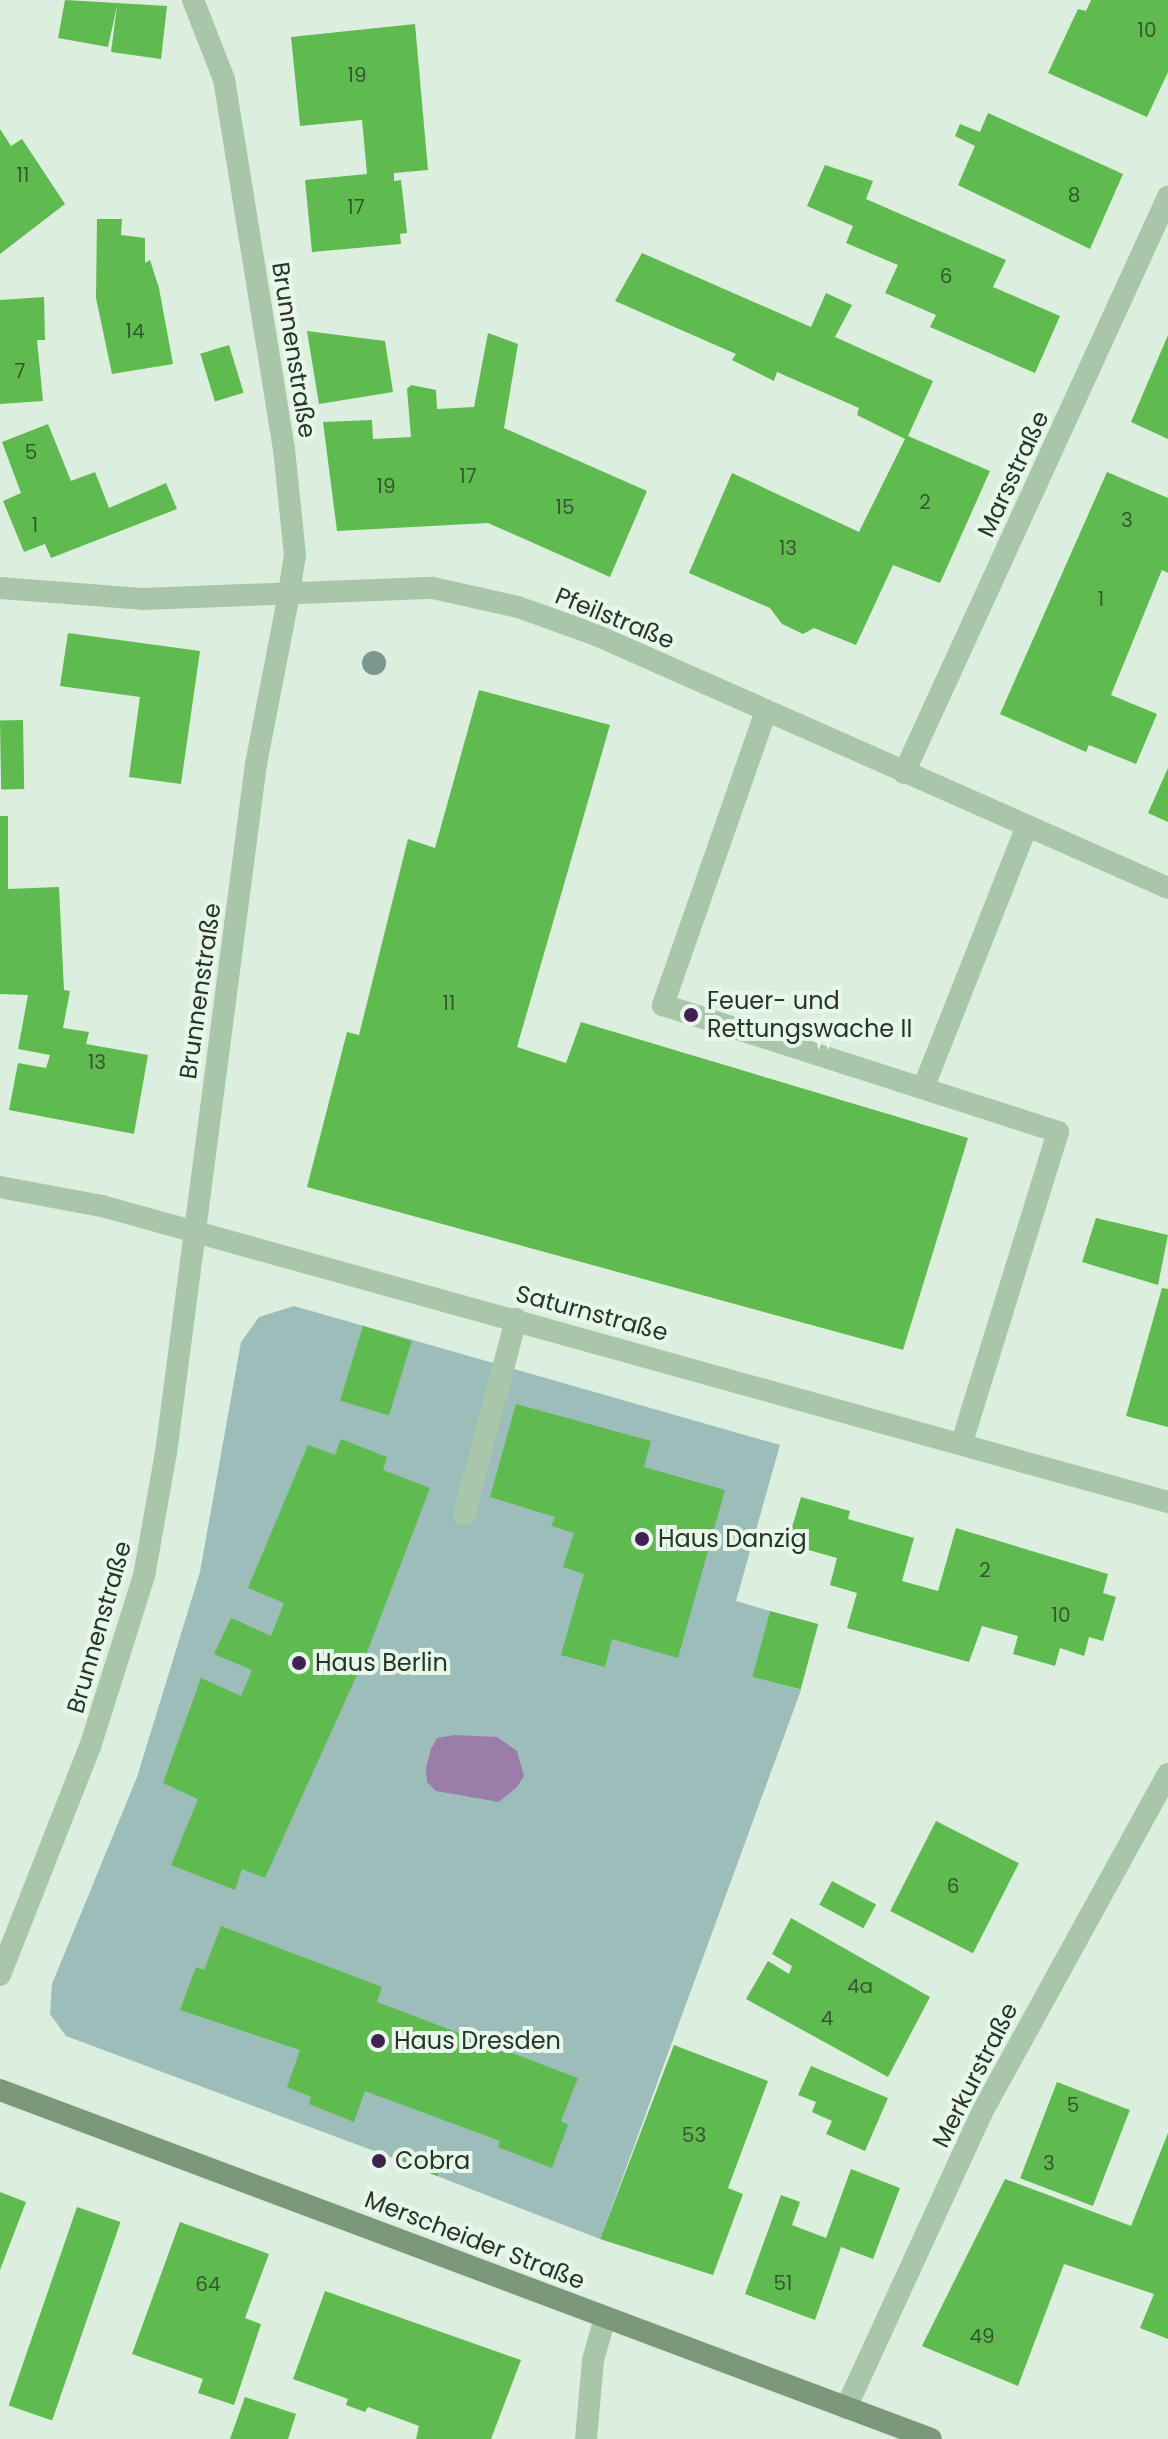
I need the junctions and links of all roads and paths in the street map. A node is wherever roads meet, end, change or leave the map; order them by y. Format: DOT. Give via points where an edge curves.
graph roads {
  1 [pos="193,0"];
  2 [pos="1168,197"];
  3 [pos="0,588"];
  4 [pos="289,594"];
  5 [pos="766,711"];
  6 [pos="904,773"];
  7 [pos="1027,826"];
  8 [pos="1168,888"];
  9 [pos="924,1086"];
  10 [pos="0,1187"];
  11 [pos="194,1232"];
  12 [pos="516,1319"];
  13 [pos="962,1442"];
  14 [pos="1168,1502"];
  15 [pos="464,1515"];
  16 [pos="1168,1774"];
  17 [pos="0,1975"];
  18 [pos="0,2090"];
  19 [pos="605,2318"];
  20 [pos="846,2408"];
  21 [pos="586,2439"];
  22 [pos="931,2439"];
  1 -- 4 [label="street, Brunnenstraße" via="224,79 284,449 295,555"];
  2 -- 6 [label="street, Marsstraße"];
  3 -- 4 [label="street, Pfeilstraße" via="142,599"];
  4 -- 5 [label="street, Pfeilstraße" via="433,588 518,607 596,635"];
  4 -- 11 [label="street, Brunnenstraße" via="256,764"];
  5 -- 6 [label="street, Pfeilstraße"];
  5 -- 9 [label="street" via="663,1005"];
  6 -- 7 [label="street, Pfeilstraße"];
  7 -- 8 [label="street, Pfeilstraße"];
  7 -- 9 [label="street"];
  9 -- 13 [label="street" via="1058,1132"];
  10 -- 11 [label="street, Saturnstraße" via="102,1206"];
  11 -- 12 [label="street, Saturnstraße"];
  11 -- 17 [label="street, Brunnenstraße" via="166,1453 144,1576 90,1747"];
  12 -- 13 [label="street, Saturnstraße"];
  12 -- 15 [label="street"];
  13 -- 14 [label="street, Saturnstraße"];
  16 -- 20 [label="street, Merkurstraße" via="981,2114"];
  18 -- 19 [label="main road, Merscheider Straße"];
  19 -- 20 [label="main road, Merscheider Straße"];
  19 -- 21 [label="street" via="593,2360"];
  20 -- 22 [label="main road, Merscheider Straße"];
}
